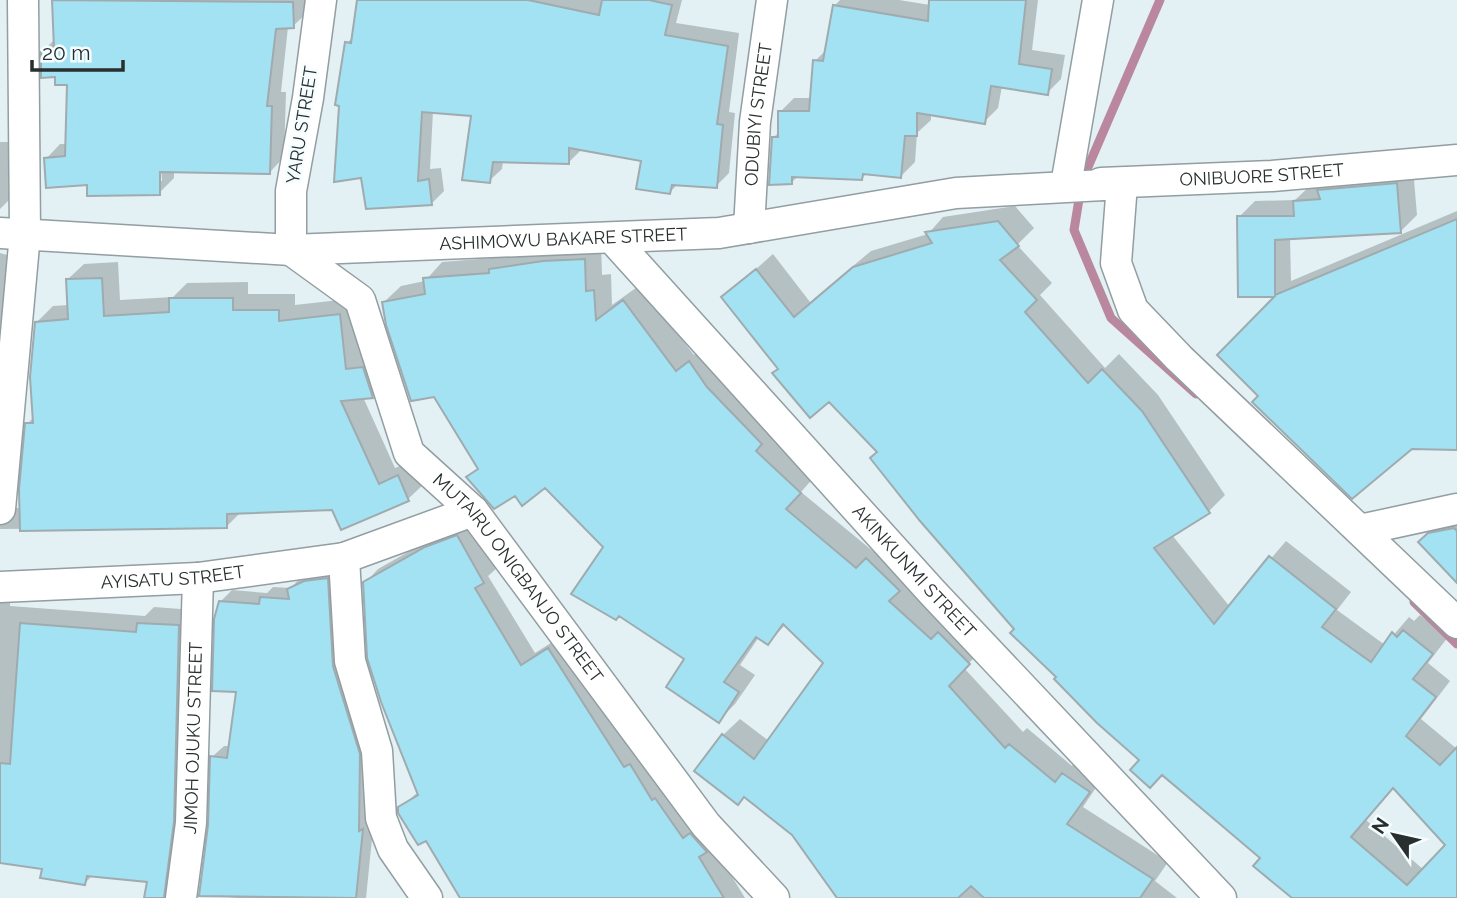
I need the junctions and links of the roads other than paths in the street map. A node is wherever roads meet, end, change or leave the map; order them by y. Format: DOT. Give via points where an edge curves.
graph roads {
  1 [pos="23,0"];
  2 [pos="321,0"];
  3 [pos="772,0"];
  4 [pos="1098,0"];
  5 [pos="1457,160"];
  6 [pos="1112,183"];
  7 [pos="1066,186"];
  8 [pos="749,228"];
  9 [pos="13,234"];
  10 [pos="612,238"];
  11 [pos="291,250"];
  12 [pos="0,509"];
  13 [pos="1457,509"];
  14 [pos="473,512"];
  15 [pos="1360,530"];
  16 [pos="344,558"];
  17 [pos="198,578"];
  18 [pos="0,587"];
  19 [pos="1457,623"];
  20 [pos="180,898"];
  21 [pos="427,898"];
  22 [pos="774,898"];
  23 [pos="1221,898"];
  1 -- 9 [label="street"];
  2 -- 11 [label="street, YARU STREET" via="291,191"];
  3 -- 8 [label="street, ODUBIYI STREET" via="755,122"];
  4 -- 7 [label="street"];
  5 -- 6 [label="street, ONIBUORE STREET" via="1272,176"];
  6 -- 7 [label="street, ONIBUORE STREET"];
  6 -- 15 [label="street" via="1116,263 1133,310"];
  7 -- 8 [label="street, ASHIMOWU BAKARE STREET" via="956,193"];
  8 -- 10 [label="street, ASHIMOWU BAKARE STREET"];
  9 -- 11 [label="street, ASHIMOWU BAKARE STREET"];
  9 -- 12 [label="street"];
  10 -- 11 [label="street, ASHIMOWU BAKARE STREET"];
  10 -- 23 [label="street, AKINKUNMI STREET" via="932,592"];
  11 -- 14 [label="street, MUTAIRU ONIGBANJO STREET" via="360,300 409,453"];
  13 -- 15 [label="street"];
  14 -- 16 [label="street, AYISATU STREET"];
  14 -- 22 [label="street, MUTAIRU ONIGBANJO STREET" via="706,825"];
  15 -- 19 [label="street"];
  16 -- 17 [label="street, AYISATU STREET"];
  16 -- 21 [label="street" via="350,661 377,751 381,818 393,849"];
  17 -- 18 [label="street, AYISATU STREET"];
  17 -- 20 [label="street, JIMOH OJUKU STREET" via="191,823"];
}
